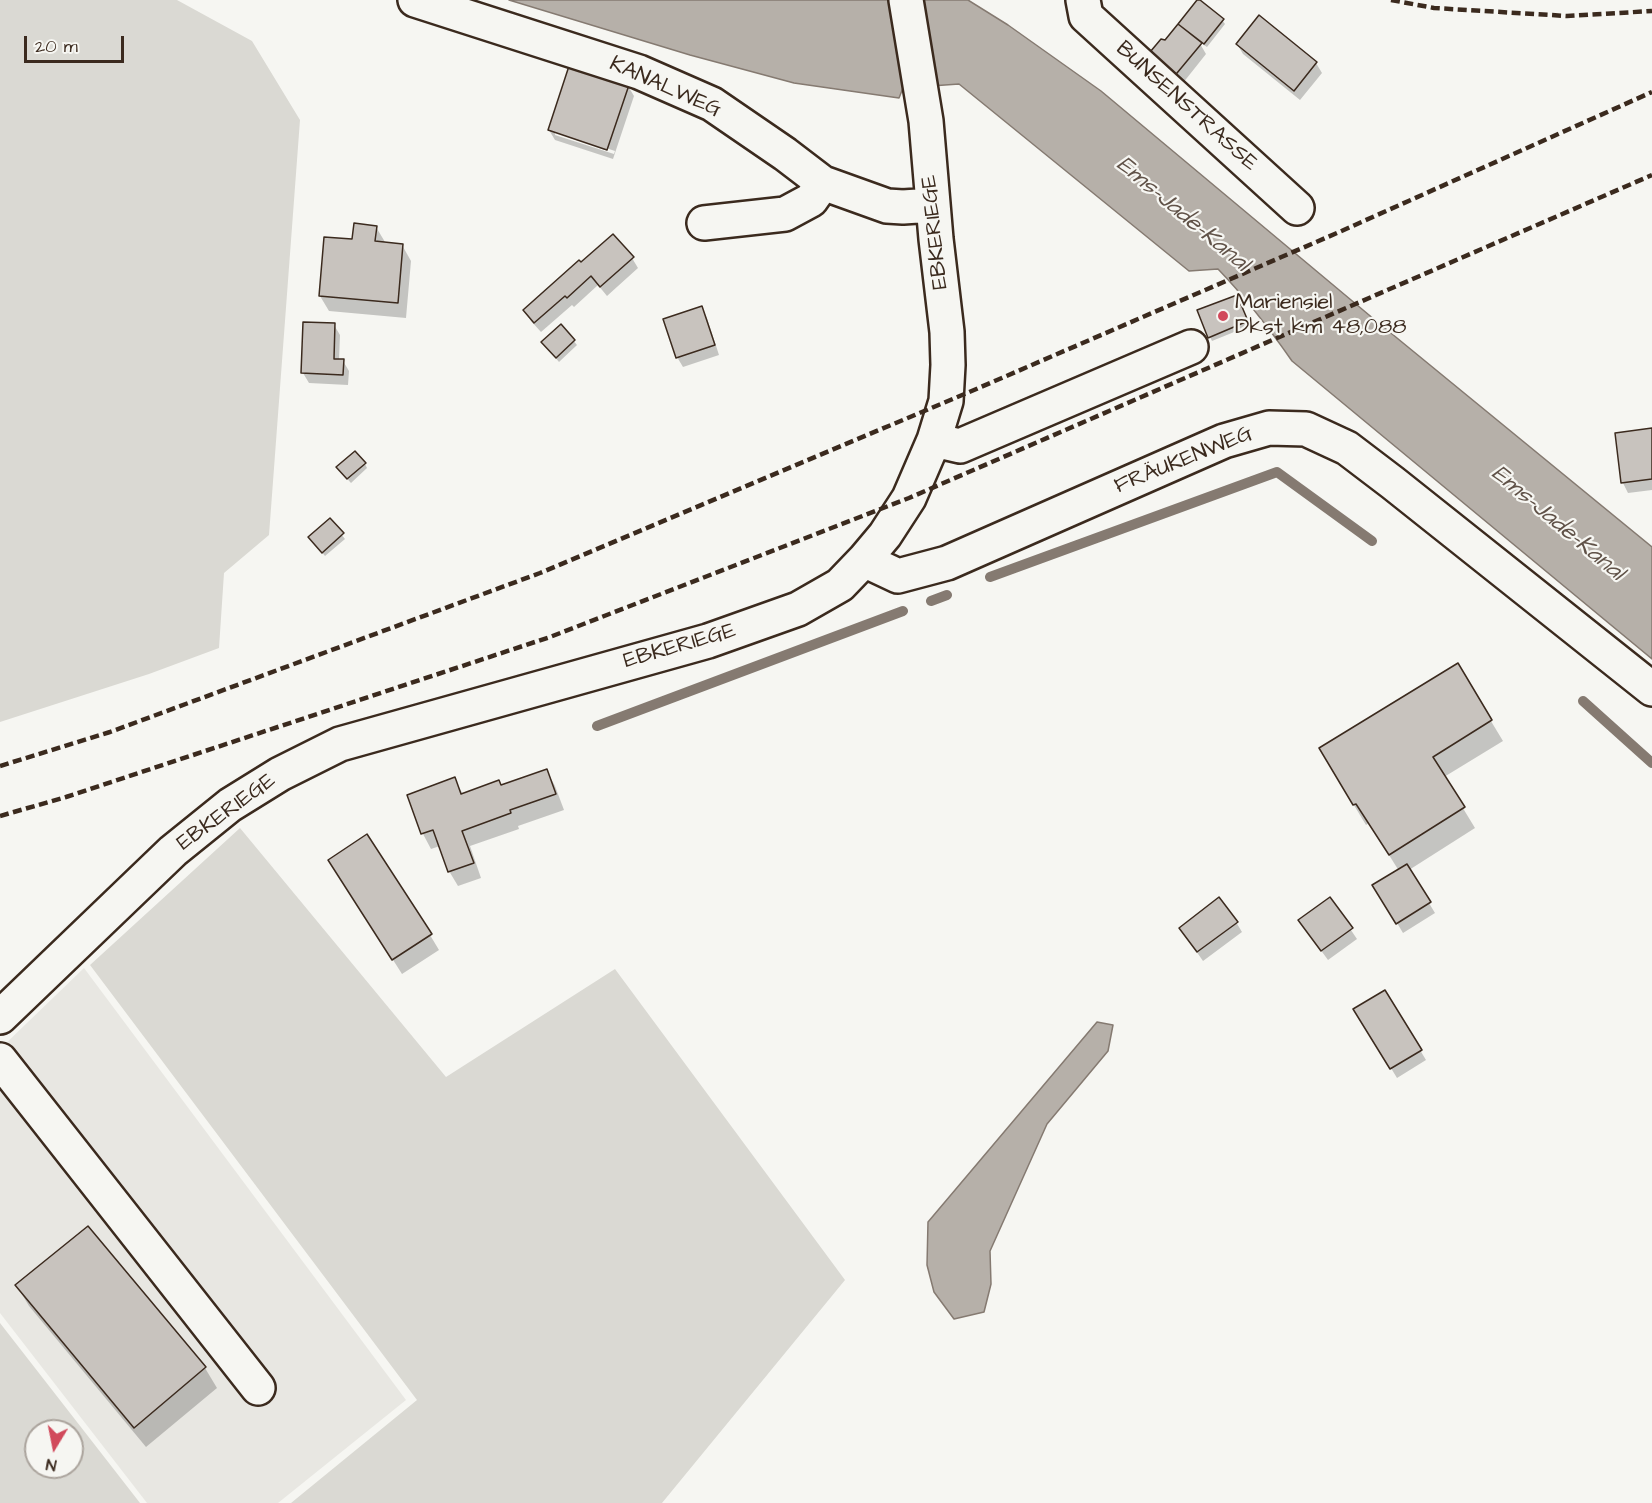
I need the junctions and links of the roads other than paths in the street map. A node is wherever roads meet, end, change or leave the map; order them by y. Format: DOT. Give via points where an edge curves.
graph roads {
  1 [pos="415,0"];
  2 [pos="906,0"];
  3 [pos="1083,0"];
  4 [pos="823,183"];
  5 [pos="933,205"];
  6 [pos="1297,208"];
  7 [pos="704,223"];
  8 [pos="1191,346"];
  9 [pos="934,440"];
  10 [pos="864,560"];
  11 [pos="1652,689"];
  12 [pos="0,1017"];
  13 [pos="0,1060"];
  14 [pos="258,1388"];
  1 -- 4 [label="street, KANALWEG" via="639,72 712,104"];
  2 -- 5 [label="street, EBKERIEGE" via="926,121"];
  3 -- 6 [label="street, BUNSENSTRASSE" via="1086,16"];
  4 -- 5 [label="street, KANALWEG" via="887,206"];
  4 -- 7 [label="street" via="811,200 785,214"];
  5 -- 9 [label="street, EBKERIEGE" via="948,365 946,401"];
  8 -- 9 [label="street" via="960,446"];
  9 -- 10 [label="street, EBKERIEGE" via="909,498"];
  10 -- 11 [label="street, FRÄUKENWEG" via="898,576 947,563 1224,441 1269,428 1306,429 1347,448"];
  10 -- 12 [label="street, EBKERIEGE" via="840,585 798,609 708,640 340,744 280,774 230,805 173,851"];
  13 -- 14 [label="street"];
}
